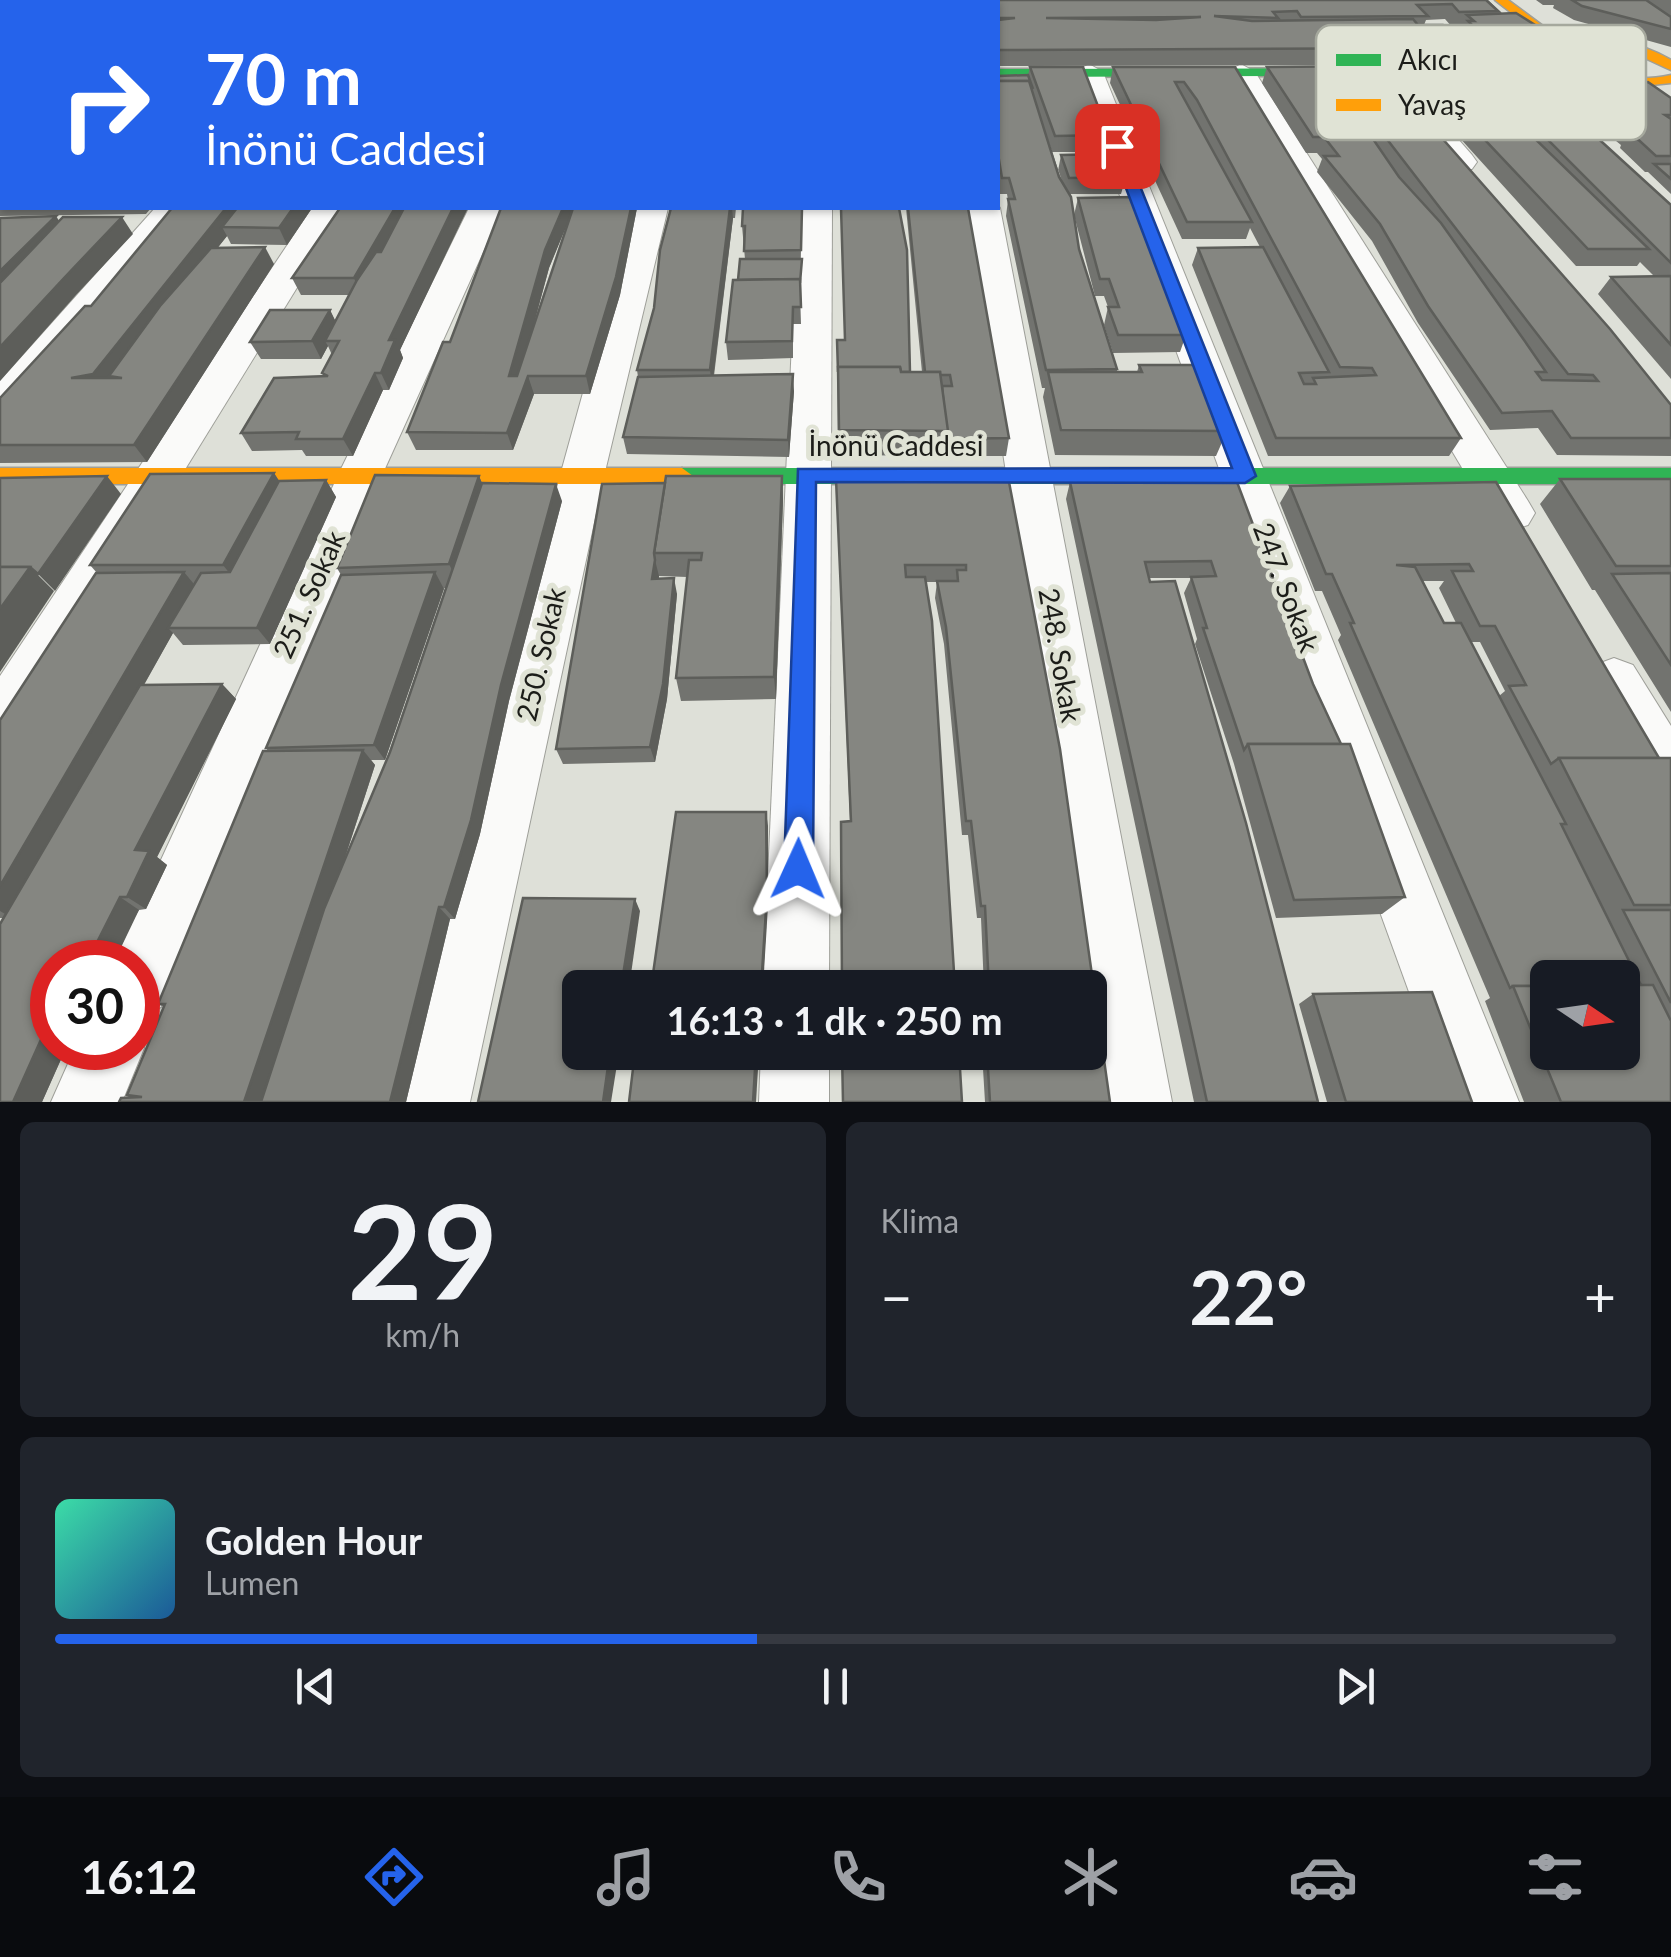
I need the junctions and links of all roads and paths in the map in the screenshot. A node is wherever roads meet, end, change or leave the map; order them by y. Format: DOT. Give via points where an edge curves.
graph roads {
  1 [pos="1502,0"];
  2 [pos="1530,18"];
  3 [pos="1538,25"];
  4 [pos="1553,25"];
  5 [pos="1646,51"];
  6 [pos="1646,56"];
  7 [pos="1671,56"];
  8 [pos="1671,66"];
  9 [pos="1000,72"];
  10 [pos="1088,72"];
  11 [pos="1241,72"];
  12 [pos="1316,73"];
  13 [pos="1671,79"];
  14 [pos="1646,81"];
  15 [pos="1646,88"];
  16 [pos="1671,102"];
  17 [pos="1442,140"];
  18 [pos="1484,190"];
  19 [pos="328,210"];
  20 [pos="485,210"];
  21 [pos="650,210"];
  22 [pos="815,210"];
  23 [pos="983,210"];
  24 [pos="166,214"];
  25 [pos="107,223"];
  26 [pos="0,407"];
  27 [pos="161,473"];
  28 [pos="361,474"];
  29 [pos="805,475"];
  30 [pos="1490,475"];
  31 [pos="0,476"];
  32 [pos="582,476"];
  33 [pos="1030,476"];
  34 [pos="1245,476"];
  35 [pos="1671,476"];
  36 [pos="1530,542"];
  37 [pos="1590,643"];
  38 [pos="0,722"];
  39 [pos="1671,777"];
  40 [pos="157,940"];
  41 [pos="796,970"];
  42 [pos="100,1070"];
  43 [pos="795,1070"];
  44 [pos="86,1102"];
  45 [pos="434,1102"];
  46 [pos="794,1102"];
  47 [pos="1137,1102"];
  48 [pos="1484,1102"];
  1 -- 2 [label="street"];
  2 -- 3 [label="street"];
  2 -- 4 [label="street"];
  5 -- 7 [label="street"];
  6 -- 8 [label="street"];
  9 -- 10 [label="street"];
  10 -- 11 [label="street"];
  10 -- 34 [label="street, 247. Sokak"];
  11 -- 12 [label="street"];
  11 -- 30 [label="street"];
  13 -- 14 [label="street"];
  15 -- 16 [label="street"];
  17 -- 18 [label="street"];
  19 -- 27 [label="street"];
  20 -- 28 [label="street, 251. Sokak"];
  21 -- 32 [label="street, 250. Sokak"];
  22 -- 29 [label="street"];
  23 -- 33 [label="street, 248. Sokak"];
  24 -- 25 [label="street"];
  24 -- 26 [label="street"];
  27 -- 28 [label="street, İnönü Caddesi"];
  27 -- 31 [label="street, İnönü Caddesi"];
  27 -- 38 [label="street"];
  28 -- 32 [label="street, İnönü Caddesi"];
  28 -- 40 [label="street, 251. Sokak"];
  29 -- 32 [label="street, İnönü Caddesi"];
  29 -- 33 [label="street, İnönü Caddesi"];
  29 -- 41 [label="street"];
  30 -- 34 [label="street, İnönü Caddesi"];
  30 -- 35 [label="street, İnönü Caddesi"];
  30 -- 36 [label="street"];
  32 -- 45 [label="street, 250. Sokak"];
  33 -- 34 [label="street, İnönü Caddesi"];
  33 -- 47 [label="street, 248. Sokak"];
  34 -- 48 [label="street, 247. Sokak"];
  37 -- 39 [label="street"];
  42 -- 44 [label="street"];
  43 -- 46 [label="street"];
}
